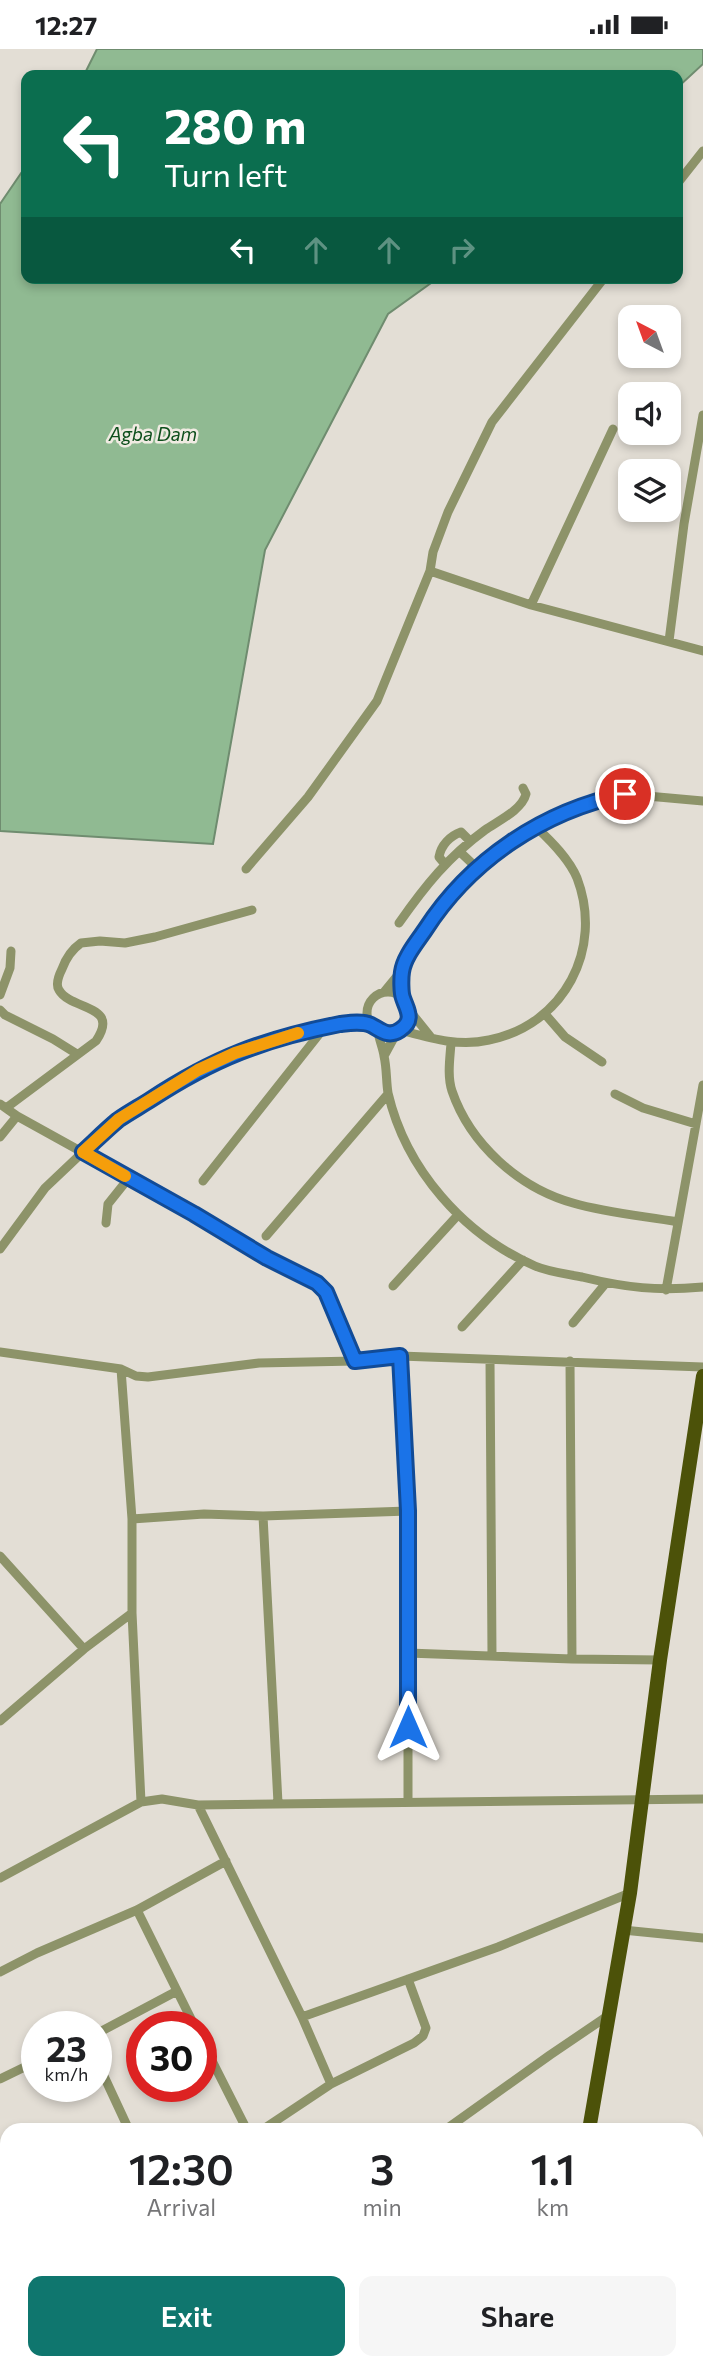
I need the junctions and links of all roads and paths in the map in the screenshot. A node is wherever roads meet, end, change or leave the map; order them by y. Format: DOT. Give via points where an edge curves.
graph roads {
  1 [pos="703,151"];
  2 [pos="683,176"];
  3 [pos="599,284"];
  4 [pos="703,415"];
  5 [pos="613,429"];
  6 [pos="430,571"];
  7 [pos="531,605"];
  8 [pos="669,641"];
  9 [pos="703,651"];
  10 [pos="523,788"];
  11 [pos="703,801"];
  12 [pos="537,828"];
  13 [pos="471,841"];
  14 [pos="459,851"];
  15 [pos="444,863"];
  16 [pos="477,868"];
  17 [pos="246,869"];
  18 [pos="252,910"];
  19 [pos="399,923"];
  20 [pos="11,951"];
  21 [pos="402,970"];
  22 [pos="384,992"];
  23 [pos="0,995"];
  24 [pos="402,997"];
  25 [pos="368,1009"];
  26 [pos="0,1010"];
  27 [pos="409,1010"];
  28 [pos="545,1014"];
  29 [pos="350,1022"];
  30 [pos="324,1028"];
  31 [pos="375,1028"];
  32 [pos="398,1031"];
  33 [pos="430,1035"];
  34 [pos="451,1043"];
  35 [pos="77,1054"];
  36 [pos="384,1056"];
  37 [pos="602,1062"];
  38 [pos="703,1085"];
  39 [pos="388,1094"];
  40 [pos="614,1094"];
  41 [pos="3,1106"];
  42 [pos="17,1116"];
  43 [pos="696,1124"];
  44 [pos="0,1137"];
  45 [pos="83,1152"];
  46 [pos="125,1176"];
  47 [pos="203,1181"];
  48 [pos="457,1216"];
  49 [pos="678,1222"];
  50 [pos="106,1223"];
  51 [pos="266,1236"];
  52 [pos="0,1249"];
  53 [pos="523,1260"];
  54 [pos="606,1283"];
  55 [pos="393,1286"];
  56 [pos="703,1287"];
  57 [pos="666,1290"];
  58 [pos="573,1323"];
  59 [pos="461,1327"];
  60 [pos="0,1352"];
  61 [pos="400,1356"];
  62 [pos="490,1360"];
  63 [pos="355,1361"];
  64 [pos="570,1361"];
  65 [pos="703,1367"];
  66 [pos="121,1369"];
  67 [pos="703,1376"];
  68 [pos="408,1511"];
  69 [pos="263,1516"];
  70 [pos="132,1519"];
  71 [pos="0,1556"];
  72 [pos="132,1613"];
  73 [pos="84,1649"];
  74 [pos="408,1653"];
  75 [pos="492,1655"];
  76 [pos="572,1659"];
  77 [pos="660,1660"];
  78 [pos="0,1721"];
  79 [pos="641,1799"];
  80 [pos="703,1799"];
  81 [pos="141,1802"];
  82 [pos="408,1802"];
  83 [pos="278,1803"];
  84 [pos="198,1805"];
  85 [pos="226,1861"];
  86 [pos="0,1878"];
  87 [pos="630,1893"];
  88 [pos="137,1910"];
  89 [pos="624,1930"];
  90 [pos="703,1938"];
  91 [pos="0,1972"];
  92 [pos="408,1979"];
  93 [pos="177,1991"];
  94 [pos="187,2011"];
  95 [pos="609,2015"];
  96 [pos="302,2017"];
  97 [pos="112,2026"];
  98 [pos="21,2069"];
  99 [pos="217,2071"];
  100 [pos="0,2079"];
  101 [pos="331,2084"];
  102 [pos="112,2093"];
  103 [pos="126,2123"];
  104 [pos="243,2123"];
  105 [pos="272,2123"];
  106 [pos="455,2123"];
  107 [pos="590,2123"];
  1 -- 2 [label="street"];
  3 -- 6 [label="street" via="492,422 448,512"];
  4 -- 8 [label="street"];
  5 -- 7 [label="street"];
  6 -- 7 [label="street"];
  6 -- 17 [label="street" via="377,701 308,797"];
  7 -- 8 [label="street"];
  8 -- 9 [label="street"];
  10 -- 13 [label="street" via="526,794 520,805"];
  11 -- 12 [label="street" via="625,794 581,806"];
  12 -- 16 [label="street" via="509,842"];
  12 -- 28 [label="street" via="576,876 586,910 578,967 561,999"];
  13 -- 14 [label="street"];
  13 -- 15 [label="street" via="461,832 452,837 440,852"];
  14 -- 15 [label="street"];
  14 -- 16 [label="street"];
  15 -- 19 [label="street"];
  16 -- 21 [label="street" via="439,907"];
  18 -- 35 [label="street" via="125,943 81,943 67,957 58,989 100,1016 104,1030"];
  20 -- 23 [label="street"];
  21 -- 22 [label="street"];
  21 -- 24 [label="street"];
  22 -- 24 [label="street"];
  22 -- 25 [label="street"];
  24 -- 27 [label="street"];
  25 -- 29 [label="street"];
  25 -- 31 [label="street"];
  26 -- 35 [label="street"];
  27 -- 32 [label="street"];
  27 -- 33 [label="street"];
  28 -- 34 [label="street" via="512,1034"];
  28 -- 37 [label="street" via="565,1037"];
  29 -- 30 [label="street"];
  29 -- 31 [label="street"];
  30 -- 45 [label="street" via="283,1036 221,1058 119,1119"];
  30 -- 47 [label="street"];
  31 -- 32 [label="street" via="387,1034"];
  31 -- 36 [label="street"];
  32 -- 33 [label="street"];
  32 -- 36 [label="street"];
  33 -- 34 [label="street"];
  34 -- 49 [label="street" via="451,1089 467,1125 487,1151 549,1195"];
  35 -- 41 [label="street"];
  36 -- 39 [label="street"];
  38 -- 43 [label="street"];
  39 -- 48 [label="street" via="418,1167"];
  39 -- 51 [label="street"];
  40 -- 43 [label="street"];
  41 -- 42 [label="street"];
  42 -- 44 [label="street"];
  42 -- 45 [label="street"];
  43 -- 49 [label="street"];
  45 -- 46 [label="street"];
  45 -- 52 [label="street" via="45,1188"];
  46 -- 50 [label="street" via="108,1205"];
  46 -- 63 [label="street" via="317,1283 326,1292"];
  48 -- 53 [label="street"];
  48 -- 55 [label="street"];
  49 -- 57 [label="street"];
  53 -- 54 [label="street"];
  53 -- 59 [label="street"];
  54 -- 57 [label="street"];
  54 -- 58 [label="street"];
  56 -- 57 [label="street"];
  60 -- 66 [label="street"];
  61 -- 62 [label="street"];
  61 -- 63 [label="street"];
  61 -- 68 [label="street"];
  62 -- 64 [label="street"];
  62 -- 75 [label="street"];
  63 -- 66 [label="street" via="259,1363 148,1377"];
  64 -- 65 [label="street"];
  64 -- 76 [label="street"];
  66 -- 70 [label="street"];
  67 -- 77 [label="main road"];
  68 -- 69 [label="street"];
  68 -- 74 [label="street"];
  69 -- 70 [label="street"];
  69 -- 83 [label="street"];
  70 -- 72 [label="street"];
  71 -- 73 [label="street"];
  72 -- 73 [label="street"];
  72 -- 81 [label="street"];
  73 -- 78 [label="street"];
  74 -- 75 [label="street"];
  74 -- 82 [label="street"];
  75 -- 76 [label="street"];
  76 -- 77 [label="street"];
  77 -- 79 [label="main road"];
  79 -- 80 [label="street"];
  79 -- 82 [label="street"];
  79 -- 87 [label="main road"];
  81 -- 84 [label="street" via="162,1799"];
  81 -- 86 [label="street"];
  82 -- 83 [label="street"];
  83 -- 84 [label="street"];
  84 -- 85 [label="street"];
  85 -- 88 [label="street"];
  85 -- 96 [label="street"];
  87 -- 89 [label="main road"];
  87 -- 92 [label="street"];
  88 -- 91 [label="street"];
  88 -- 93 [label="street"];
  89 -- 90 [label="street"];
  89 -- 95 [label="main road"];
  92 -- 96 [label="street"];
  92 -- 101 [label="street" via="426,2028 423,2036"];
  93 -- 94 [label="street"];
  93 -- 97 [label="street"];
  95 -- 106 [label="street"];
  95 -- 107 [label="main road"];
  96 -- 101 [label="street"];
  98 -- 100 [label="street"];
  99 -- 104 [label="street"];
  101 -- 105 [label="street"];
  102 -- 103 [label="street"];
}
